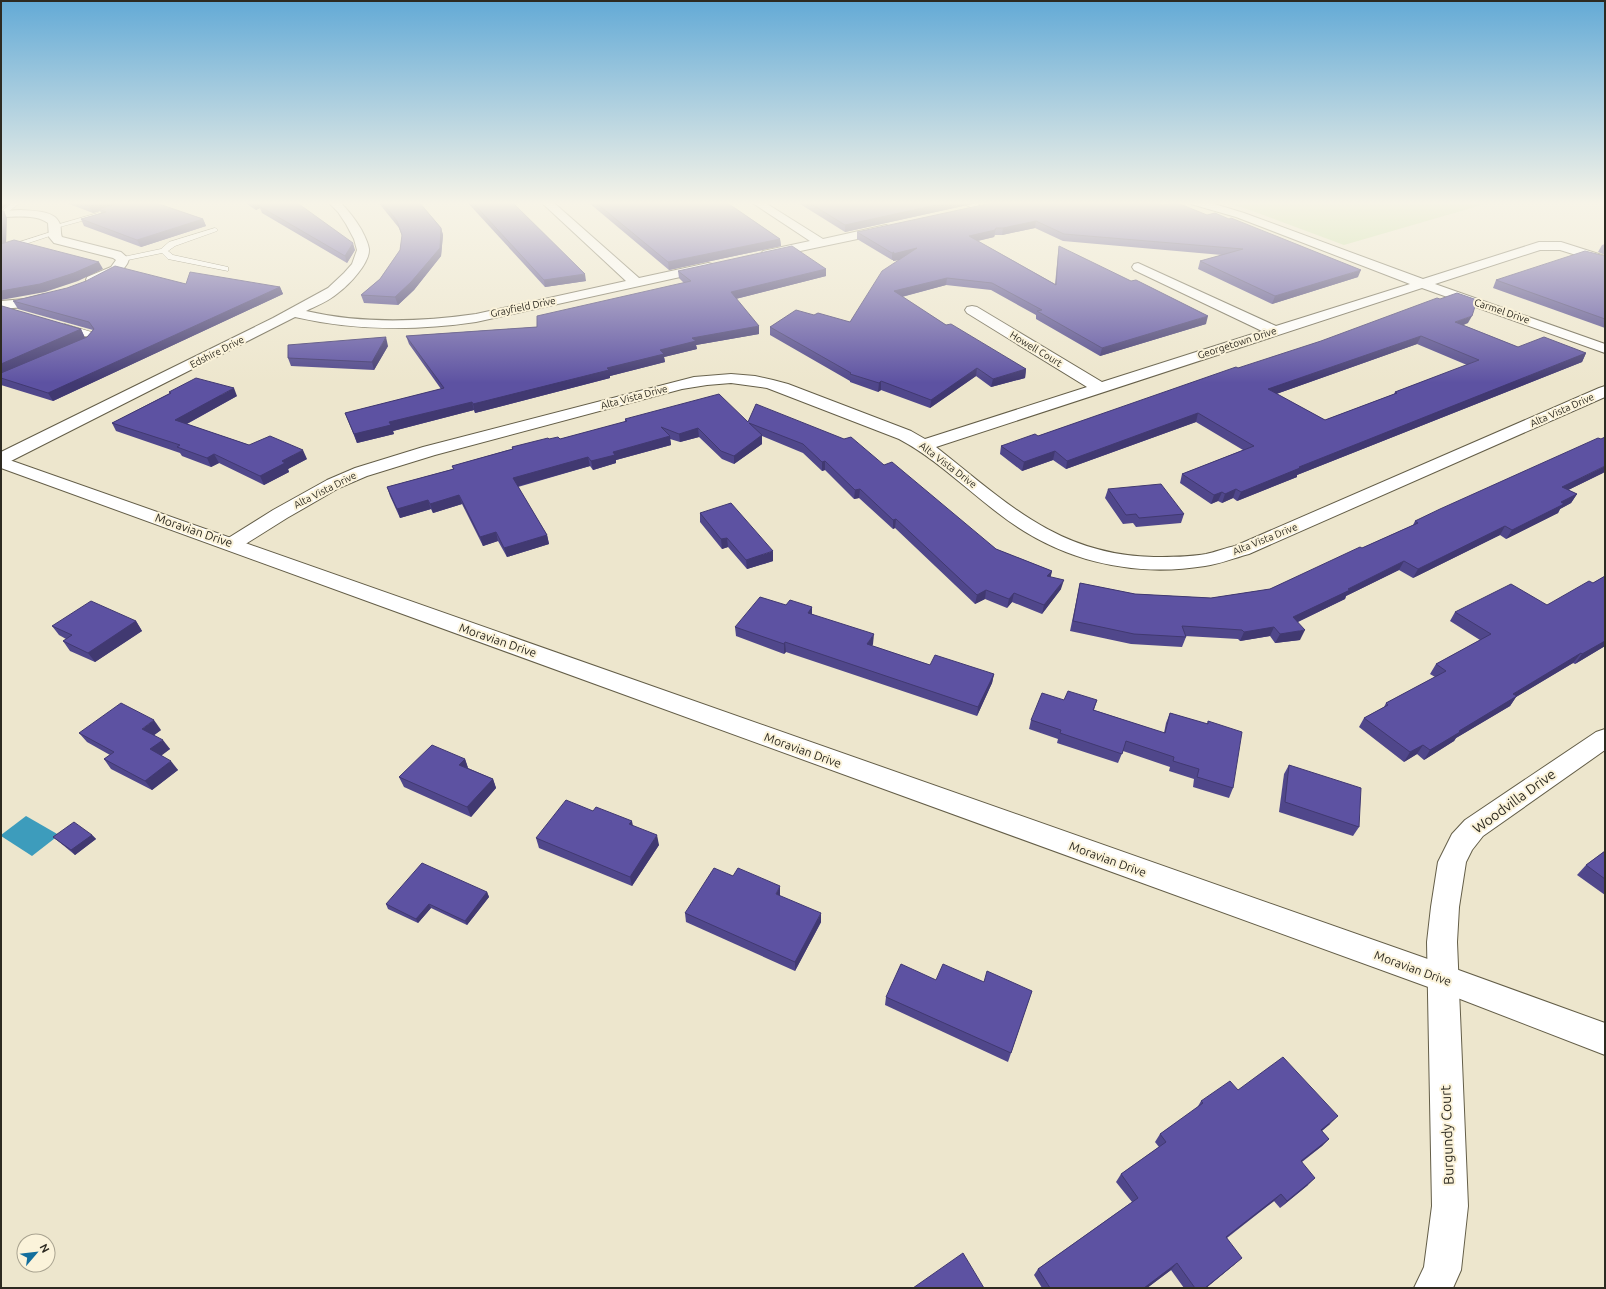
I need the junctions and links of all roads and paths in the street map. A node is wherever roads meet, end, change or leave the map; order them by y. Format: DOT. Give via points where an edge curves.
graph roads {
  1 [pos="122,262"];
  2 [pos="197,262"];
  3 [pos="359,262"];
  4 [pos="613,262"];
  5 [pos="1365,262"];
  6 [pos="1490,262"];
  7 [pos="722,264"];
  8 [pos="1138,267"];
  9 [pos="225,269"];
  10 [pos="636,283"];
  11 [pos="1423,284"];
  12 [pos="77,286"];
  13 [pos="56,294"];
  14 [pos="9,308"];
  15 [pos="972,310"];
  16 [pos="294,313"];
  17 [pos="55,324"];
  18 [pos="1274,331"];
  19 [pos="74,348"];
  20 [pos="1605,349"];
  21 [pos="1100,388"];
  22 [pos="1605,391"];
  23 [pos="924,445"];
  24 [pos="1,460"];
  25 [pos="232,544"];
  26 [pos="1605,738"];
  27 [pos="1442,978"];
  28 [pos="1605,1039"];
  29 [pos="1433,1288"];
  1 -- 12 [label="street" via="113,271"];
  2 -- 9 [label="lane"];
  3 -- 16 [label="street, Edshire Drive" via="333,291"];
  4 -- 10 [label="street"];
  5 -- 11 [label="street, Carmel Drive"];
  6 -- 11 [label="street, Georgetown Drive"];
  7 -- 10 [label="street, Grayfield Drive"];
  8 -- 18 [label="street"];
  10 -- 16 [label="street, Grayfield Drive" via="476,318 439,323 351,324"];
  11 -- 18 [label="street, Georgetown Drive"];
  11 -- 20 [label="street, Carmel Drive"];
  13 -- 14 [label="street"];
  15 -- 21 [label="street, Howell Court"];
  16 -- 24 [label="street, Edshire Drive"];
  17 -- 19 [label="lane" via="92,335 88,342"];
  18 -- 21 [label="street, Georgetown Drive"];
  21 -- 23 [label="street, Georgetown Drive"];
  22 -- 23 [label="street, Alta Vista Drive" via="1242,550 1207,560 1140,562 1098,556 1050,540 1022,522"];
  23 -- 25 [label="street, Alta Vista Drive" via="880,424 782,387 762,381 718,378 680,385 368,469 333,484"];
  24 -- 25 [label="street, Moravian Drive"];
  25 -- 27 [label="street, Moravian Drive"];
  26 -- 27 [label="street, Woodvilla Drive" via="1498,810 1474,828 1462,842 1452,862 1445,907"];
  27 -- 28 [label="street, Moravian Drive"];
  27 -- 29 [label="street, Burgundy Court" via="1450,1206 1442,1270"];
}
